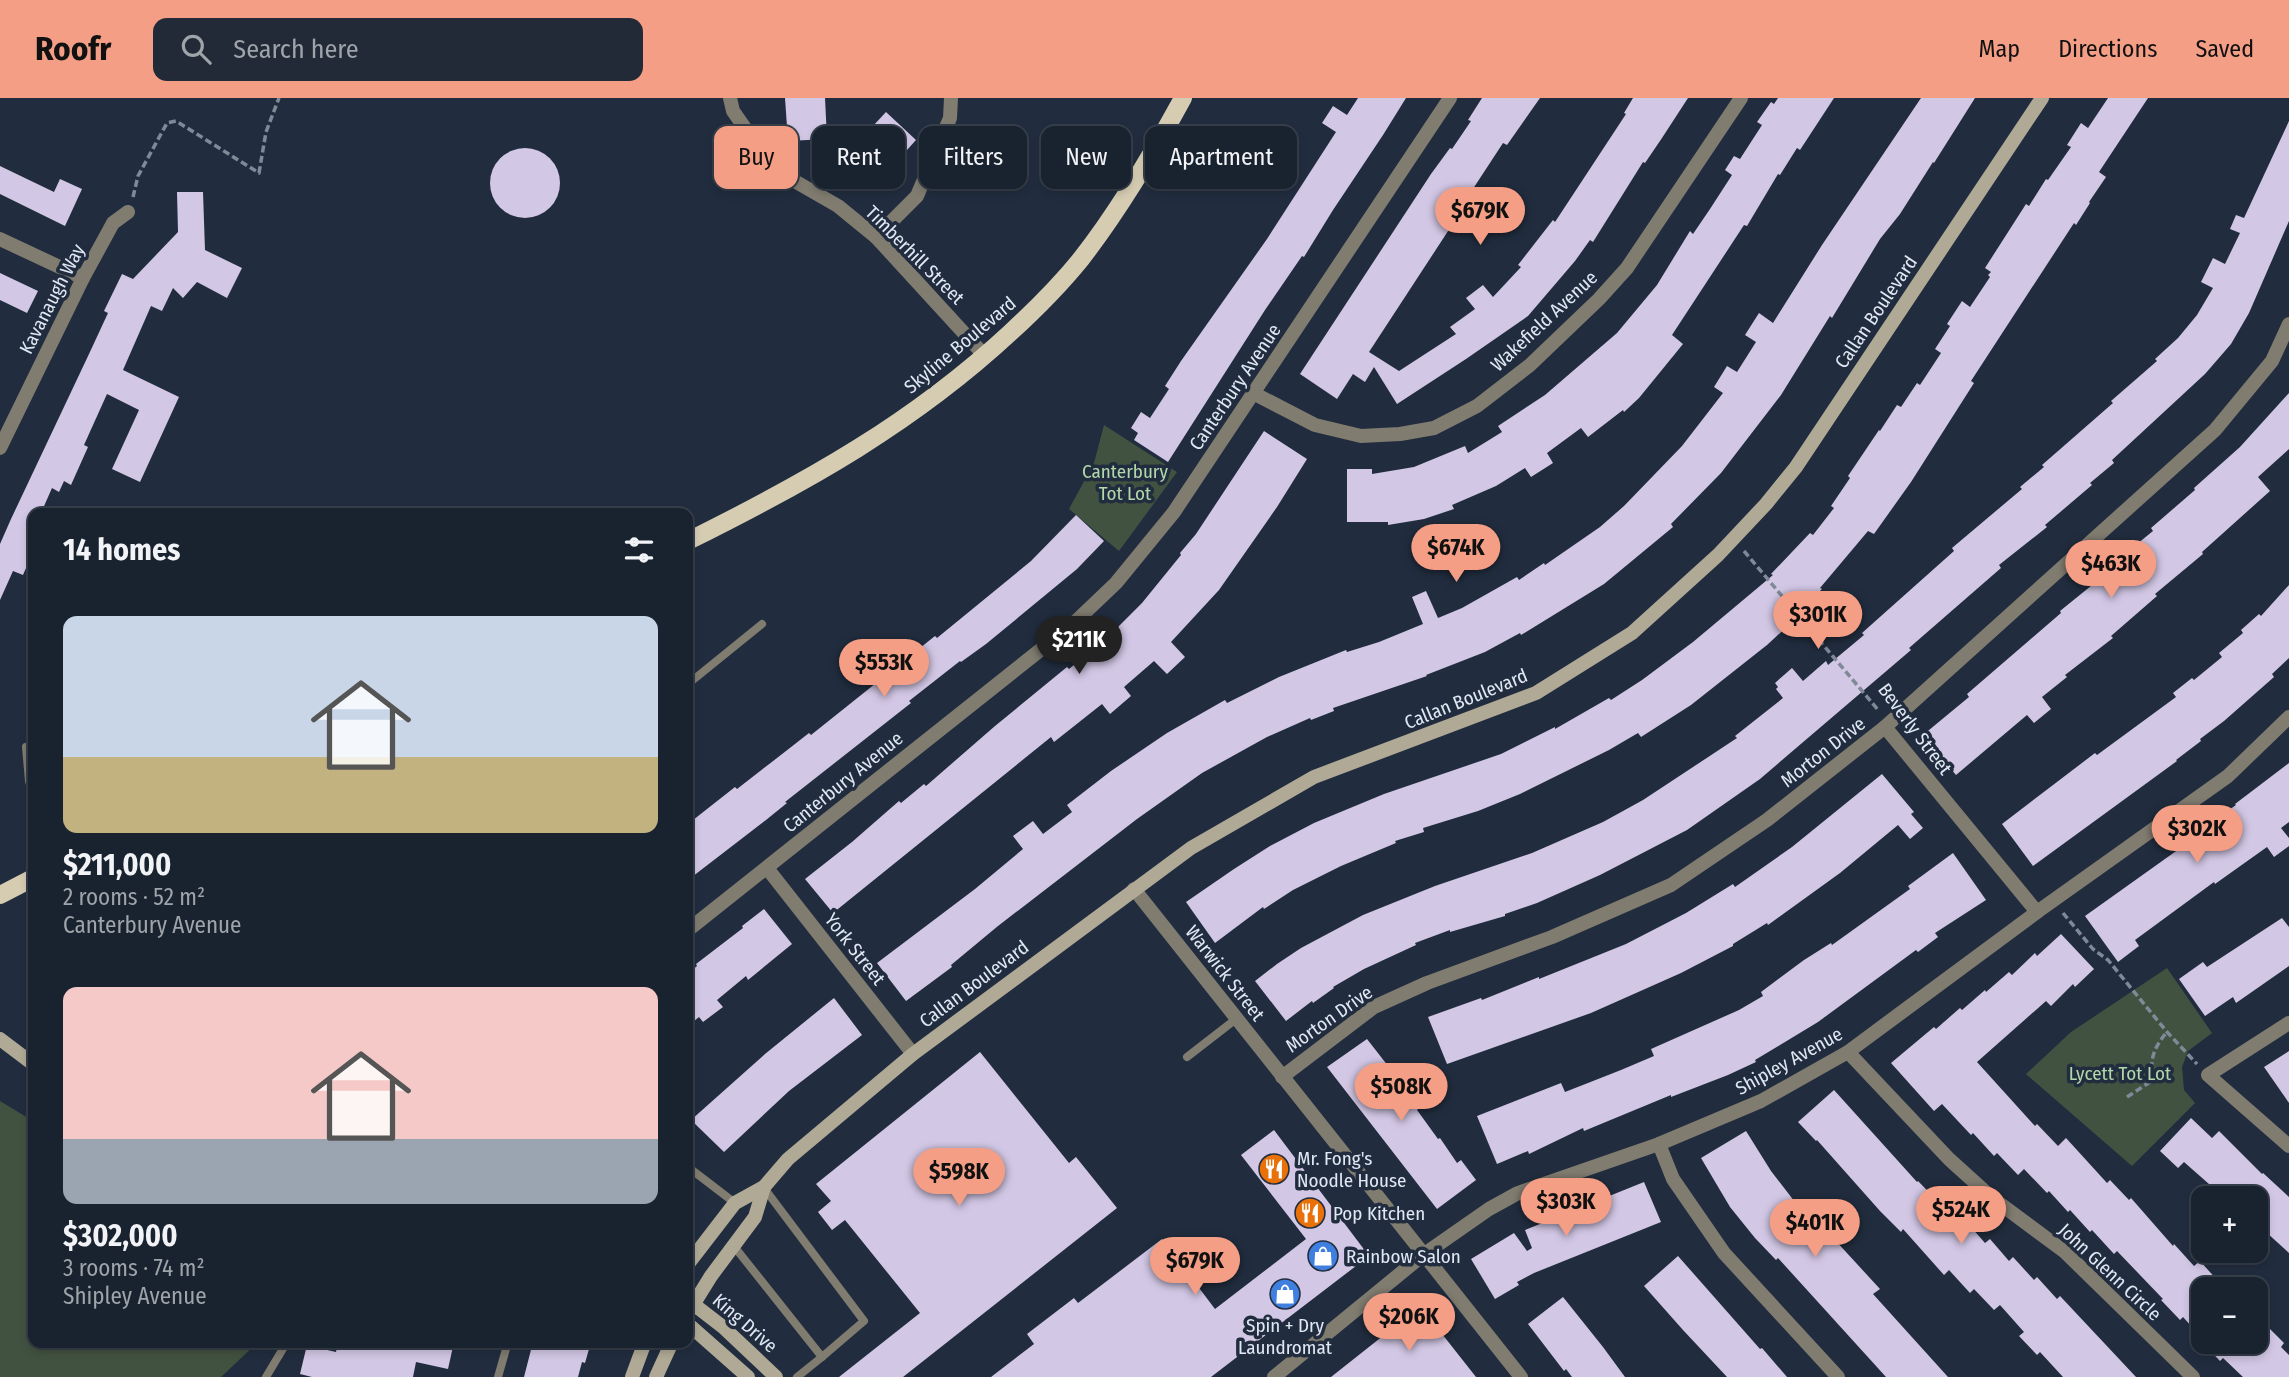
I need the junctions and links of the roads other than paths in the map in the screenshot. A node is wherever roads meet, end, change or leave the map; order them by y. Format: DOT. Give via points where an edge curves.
graph roads {
  1 [pos="730,98"];
  2 [pos="951,98"];
  3 [pos="1183,98"];
  4 [pos="1450,98"];
  5 [pos="1741,98"];
  6 [pos="2042,98"];
  7 [pos="128,212"];
  8 [pos="876,237"];
  9 [pos="0,239"];
  10 [pos="83,278"];
  11 [pos="2289,324"];
  12 [pos="985,356"];
  13 [pos="1255,394"];
  14 [pos="0,448"];
  15 [pos="693,538"];
  16 [pos="762,624"];
  17 [pos="693,680"];
  18 [pos="2289,717"];
  19 [pos="1885,727"];
  20 [pos="26,747"];
  21 [pos="28,770"];
  22 [pos="767,868"];
  23 [pos="28,881"];
  24 [pos="1134,890"];
  25 [pos="0,895"];
  26 [pos="2037,912"];
  27 [pos="693,926"];
  28 [pos="1236,1019"];
  29 [pos="2289,1023"];
  30 [pos="0,1039"];
  31 [pos="1849,1052"];
  32 [pos="913,1054"];
  33 [pos="1187,1057"];
  34 [pos="28,1060"];
  35 [pos="1282,1077"];
  36 [pos="1659,1144"];
  37 [pos="2289,1146"];
  38 [pos="693,1171"];
  39 [pos="764,1187"];
  40 [pos="736,1203"];
  41 [pos="733,1245"];
  42 [pos="1423,1255"];
  43 [pos="693,1258"];
  44 [pos="693,1302"];
  45 [pos="693,1308"];
  46 [pos="693,1328"];
  47 [pos="283,1348"];
  48 [pos="506,1348"];
  49 [pos="643,1348"];
  50 [pos="669,1348"];
  51 [pos="822,1357"];
  52 [pos="266,1377"];
  53 [pos="498,1377"];
  54 [pos="632,1377"];
  55 [pos="656,1377"];
  56 [pos="748,1377"];
  57 [pos="776,1377"];
  58 [pos="797,1377"];
  59 [pos="1274,1377"];
  60 [pos="1521,1377"];
  61 [pos="1838,1377"];
  62 [pos="2193,1377"];
  1 -- 8 [label="street, Timberhill Street" via="733,111 761,151 791,179 838,206"];
  2 -- 8 [label="street" via="950,118 917,196"];
  3 -- 12 [label="main road, Skyline Boulevard" via="1143,168 1081,259"];
  4 -- 13 [label="street, Canterbury Avenue"];
  5 -- 13 [label="street, Wakefield Avenue" via="1627,268 1530,365 1477,406 1434,428 1360,436 1315,425"];
  6 -- 24 [label="street, Callan Boulevard" via="1796,467 1733,539 1632,634 1536,693 1314,777 1191,848"];
  7 -- 10 [label="street, Kavanaugh Way" via="113,223"];
  8 -- 12 [label="street, Timberhill Street"];
  9 -- 10 [label="street"];
  10 -- 14 [label="street, Kavanaugh Way"];
  11 -- 19 [label="street, Morton Drive" via="2273,361 2215,430"];
  12 -- 15 [label="main road, Skyline Boulevard" via="874,440"];
  13 -- 22 [label="street, Canterbury Avenue" via="1174,512 1116,583 1073,624"];
  16 -- 17 [label="lane"];
  18 -- 26 [label="street, Shipley Avenue" via="2228,776"];
  19 -- 26 [label="street, Beverly Street"];
  19 -- 35 [label="street, Morton Drive" via="1768,820 1671,885 1374,1007"];
  20 -- 21 [label="lane"];
  22 -- 27 [label="street, Canterbury Avenue"];
  22 -- 32 [label="street, York Street"];
  23 -- 25 [label="main road"];
  24 -- 28 [label="street, Warwick Street"];
  24 -- 32 [label="street, Callan Boulevard"];
  26 -- 31 [label="street, Shipley Avenue"];
  28 -- 33 [label="lane"];
  28 -- 35 [label="street, Warwick Street"];
  29 -- 37 [label="street" via="2208,1075"];
  30 -- 34 [label="street"];
  31 -- 36 [label="street, Shipley Avenue" via="1761,1101"];
  31 -- 62 [label="street, John Glenn Circle" via="1949,1159 2065,1252"];
  32 -- 39 [label="street, Callan Boulevard" via="788,1159"];
  35 -- 42 [label="street, Warwick Street"];
  36 -- 42 [label="street, Shipley Avenue" via="1518,1194"];
  36 -- 61 [label="street" via="1673,1179 1724,1253"];
  38 -- 40 [label="lane"];
  39 -- 40 [label="street, Callan Boulevard"];
  39 -- 41 [label="street, Callan Boulevard" via="755,1217"];
  39 -- 51 [label="lane" via="864,1321"];
  40 -- 43 [label="street, Callan Boulevard"];
  41 -- 44 [label="street, Callan Boulevard"];
  41 -- 51 [label="lane"];
  42 -- 59 [label="street, Shipley Avenue"];
  42 -- 60 [label="street, Warwick Street"];
  45 -- 57 [label="street, King Drive" via="723,1327"];
  46 -- 56 [label="street, King Drive"];
  47 -- 52 [label="lane"];
  48 -- 53 [label="lane"];
  49 -- 54 [label="street"];
  50 -- 55 [label="street"];
  51 -- 58 [label="lane"];
}
